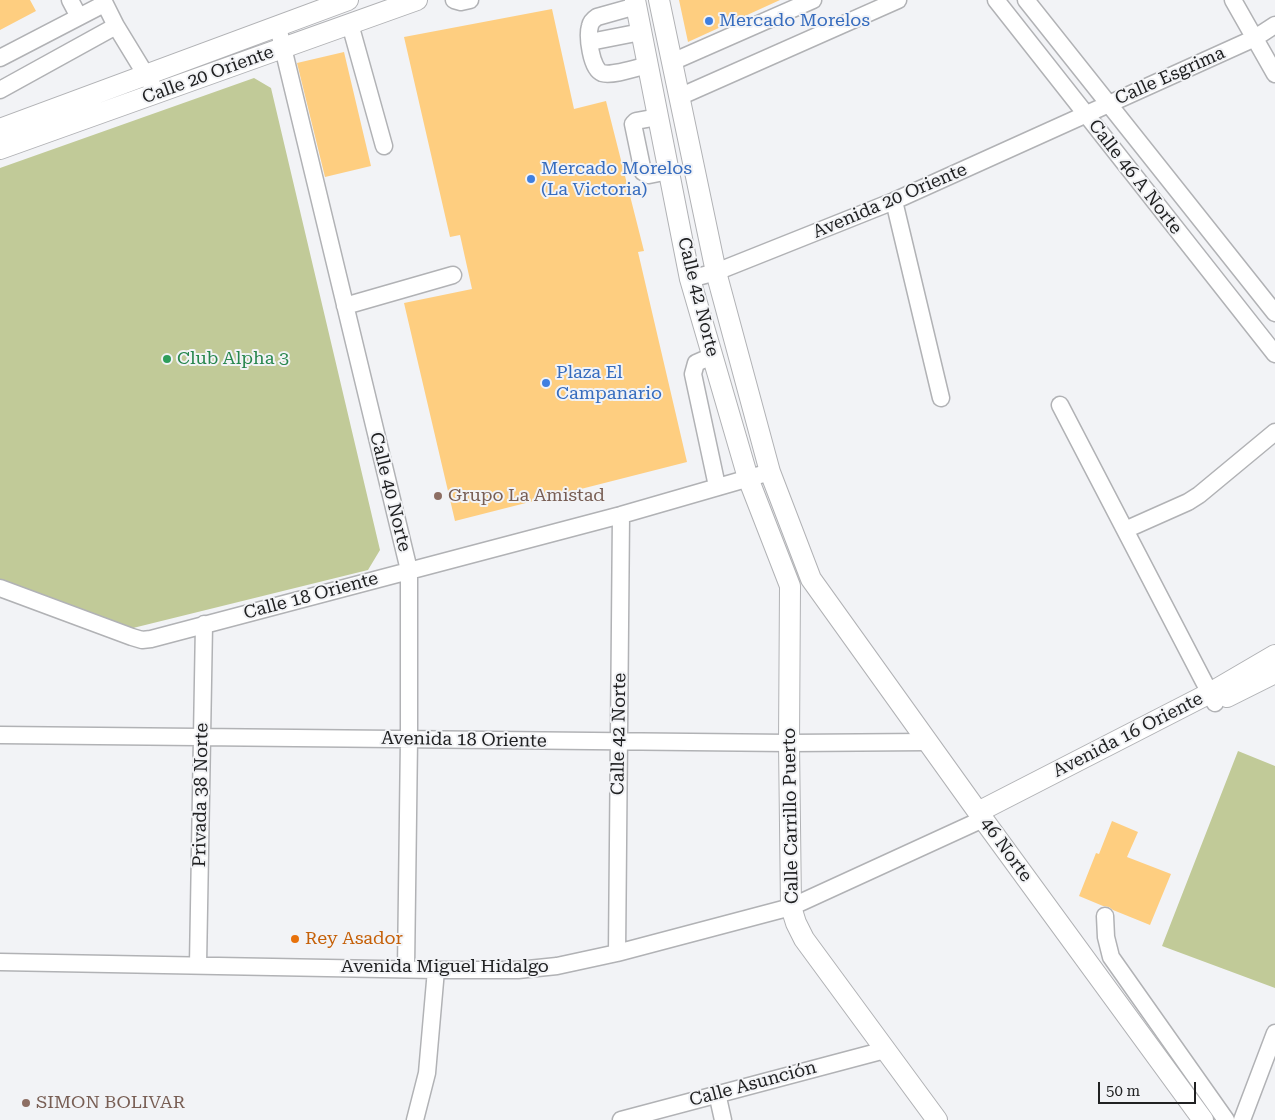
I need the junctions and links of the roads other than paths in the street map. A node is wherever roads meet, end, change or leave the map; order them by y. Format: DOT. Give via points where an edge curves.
graph roads {
  1 [pos="70,0"];
  2 [pos="348,0"];
  3 [pos="417,0"];
  4 [pos="454,0"];
  5 [pos="470,0"];
  6 [pos="659,0"];
  7 [pos="813,0"];
  8 [pos="898,0"];
  9 [pos="996,0"];
  10 [pos="1026,0"];
  11 [pos="1233,0"];
  12 [pos="104,2"];
  13 [pos="635,3"];
  14 [pos="79,17"];
  15 [pos="350,24"];
  16 [pos="1275,25"];
  17 [pos="116,26"];
  18 [pos="278,27"];
  19 [pos="641,32"];
  20 [pos="1255,38"];
  21 [pos="590,42"];
  22 [pos="284,48"];
  23 [pos="0,58"];
  24 [pos="672,62"];
  25 [pos="648,65"];
  26 [pos="1275,74"];
  27 [pos="146,76"];
  28 [pos="0,90"];
  29 [pos="158,94"];
  30 [pos="680,97"];
  31 [pos="1108,104"];
  32 [pos="1086,115"];
  33 [pos="0,129"];
  34 [pos="384,146"];
  35 [pos="0,149"];
  36 [pos="894,201"];
  37 [pos="716,272"];
  38 [pos="453,275"];
  39 [pos="690,279"];
  40 [pos="345,306"];
  41 [pos="1275,313"];
  42 [pos="1275,354"];
  43 [pos="712,356"];
  44 [pos="942,398"];
  45 [pos="1060,405"];
  46 [pos="1275,432"];
  47 [pos="770,472"];
  48 [pos="748,478"];
  49 [pos="717,486"];
  50 [pos="621,515"];
  51 [pos="1125,530"];
  52 [pos="409,570"];
  53 [pos="812,579"];
  54 [pos="790,586"];
  55 [pos="0,588"];
  56 [pos="204,624"];
  57 [pos="1275,655"];
  58 [pos="1273,678"];
  59 [pos="1212,698"];
  60 [pos="0,736"];
  61 [pos="202,738"];
  62 [pos="410,739"];
  63 [pos="619,741"];
  64 [pos="929,742"];
  65 [pos="790,743"];
  66 [pos="981,815"];
  67 [pos="791,907"];
  68 [pos="1105,916"];
  69 [pos="617,953"];
  70 [pos="0,962"];
  71 [pos="198,965"];
  72 [pos="406,969"];
  73 [pos="436,970"];
  74 [pos="1275,1033"];
  75 [pos="885,1050"];
  76 [pos="717,1093"];
  77 [pos="1245,1118"];
  78 [pos="415,1120"];
  79 [pos="621,1120"];
  80 [pos="723,1120"];
  81 [pos="936,1120"];
  82 [pos="1203,1120"];
  83 [pos="1226,1120"];
  1 -- 14 [label="street"];
  2 -- 18 [label="main road, Calle 20 Oriente"];
  3 -- 15 [label="main road, Calle 20 Oriente"];
  4 -- 5 [label="street"];
  6 -- 24 [label="main road, Calle 42 Norte"];
  7 -- 24 [label="street"];
  8 -- 30 [label="street"];
  9 -- 32 [label="street, Calle 46 A Norte"];
  10 -- 31 [label="street, Calle 46 A Norte"];
  11 -- 20 [label="street"];
  12 -- 14 [label="street"];
  12 -- 17 [label="street"];
  13 -- 19 [label="main road, Calle 42 Norte"];
  13 -- 21 [label="street" via="592,21"];
  14 -- 23 [label="street"];
  15 -- 22 [label="main road, Calle 20 Oriente"];
  15 -- 34 [label="street"];
  16 -- 20 [label="street, Calle Esgrima"];
  17 -- 27 [label="street"];
  17 -- 28 [label="street"];
  18 -- 22 [label="street, Calle 40 Norte"];
  18 -- 27 [label="main road, Calle 20 Oriente"];
  19 -- 21 [label="street"];
  19 -- 25 [label="main road, Calle 42 Norte"];
  20 -- 26 [label="street"];
  20 -- 31 [label="street, Calle Esgrima"];
  21 -- 25 [label="street" via="593,64 602,73"];
  22 -- 29 [label="main road, Calle 20 Oriente"];
  22 -- 40 [label="street, Calle 40 Norte"];
  24 -- 30 [label="main road, Calle 42 Norte"];
  25 -- 39 [label="main road, Calle 42 Norte"];
  27 -- 29 [label="street"];
  27 -- 33 [label="main road, Calle 20 Oriente"];
  29 -- 35 [label="main road, Calle 20 Oriente"];
  30 -- 37 [label="main road, Calle 42 Norte"];
  31 -- 32 [label="street, Calle Esgrima"];
  31 -- 41 [label="street, Calle 46 A Norte"];
  32 -- 36 [label="street, Avenida 20 Oriente"];
  32 -- 42 [label="street, Calle 46 A Norte"];
  36 -- 37 [label="street, Avenida 20 Oriente"];
  36 -- 44 [label="street"];
  37 -- 39 [label="street, Avenida 20 Oriente"];
  37 -- 47 [label="main road, Calle 42 Norte"];
  38 -- 40 [label="street"];
  39 -- 43 [label="main road, Calle 42 Norte"];
  40 -- 52 [label="street, Calle 40 Norte"];
  43 -- 48 [label="main road, Calle 42 Norte"];
  43 -- 49 [label="street" via="696,363 693,374"];
  45 -- 51 [label="street"];
  46 -- 51 [label="street" via="1188,502"];
  47 -- 48 [label="street, Calle 18 Oriente"];
  47 -- 53 [label="main road, Calle 42 Norte"];
  48 -- 49 [label="street, Calle 18 Oriente"];
  48 -- 54 [label="main road, Calle 42 Norte"];
  49 -- 50 [label="street, Calle 18 Oriente"];
  50 -- 52 [label="street, Calle 18 Oriente"];
  50 -- 63 [label="street, Calle 42 Norte"];
  51 -- 59 [label="street"];
  52 -- 56 [label="street, Calle 18 Oriente"];
  52 -- 62 [label="street, Calle 40 Norte"];
  53 -- 54 [label="main road"];
  53 -- 64 [label="main road, 46 Norte"];
  54 -- 65 [label="main road, Calle Carrillo Puerto"];
  55 -- 56 [label="street, Calle 18 Oriente" via="142,640"];
  56 -- 61 [label="street, Privada 38 Norte"];
  57 -- 59 [label="main road, Avenida 16 Oriente"];
  58 -- 59 [label="main road, Avenida 16 Oriente"];
  59 -- 66 [label="main road, Avenida 16 Oriente"];
  60 -- 61 [label="street, Avenida 18 Oriente"];
  61 -- 62 [label="street, Avenida 18 Oriente"];
  61 -- 71 [label="street, Privada 38 Norte"];
  62 -- 63 [label="street, Avenida 18 Oriente"];
  62 -- 72 [label="street, Calle 40 Norte"];
  63 -- 65 [label="street, Avenida 18 Oriente"];
  63 -- 69 [label="street, Calle 42 Norte"];
  64 -- 65 [label="street, Avenida 18 Oriente"];
  64 -- 66 [label="main road, 46 Norte"];
  65 -- 67 [label="main road, Calle Carrillo Puerto"];
  66 -- 67 [label="street, Avenida Miguel Hidalgo"];
  66 -- 82 [label="main road, 46 Norte"];
  67 -- 69 [label="street, Avenida Miguel Hidalgo"];
  67 -- 75 [label="main road, Calle Carrillo Puerto" via="804,939"];
  68 -- 83 [label="street" via="1111,957"];
  69 -- 73 [label="street, Avenida Miguel Hidalgo" via="539,969"];
  70 -- 71 [label="street, Avenida Miguel Hidalgo"];
  71 -- 72 [label="street, Avenida Miguel Hidalgo"];
  72 -- 73 [label="street, Avenida Miguel Hidalgo"];
  73 -- 78 [label="street" via="427,1073"];
  74 -- 77 [label="street"];
  75 -- 76 [label="street, Calle Asunción"];
  75 -- 81 [label="main road, Calle Carrillo Puerto"];
  76 -- 79 [label="street, Calle Asunción"];
  76 -- 80 [label="street"];
}
